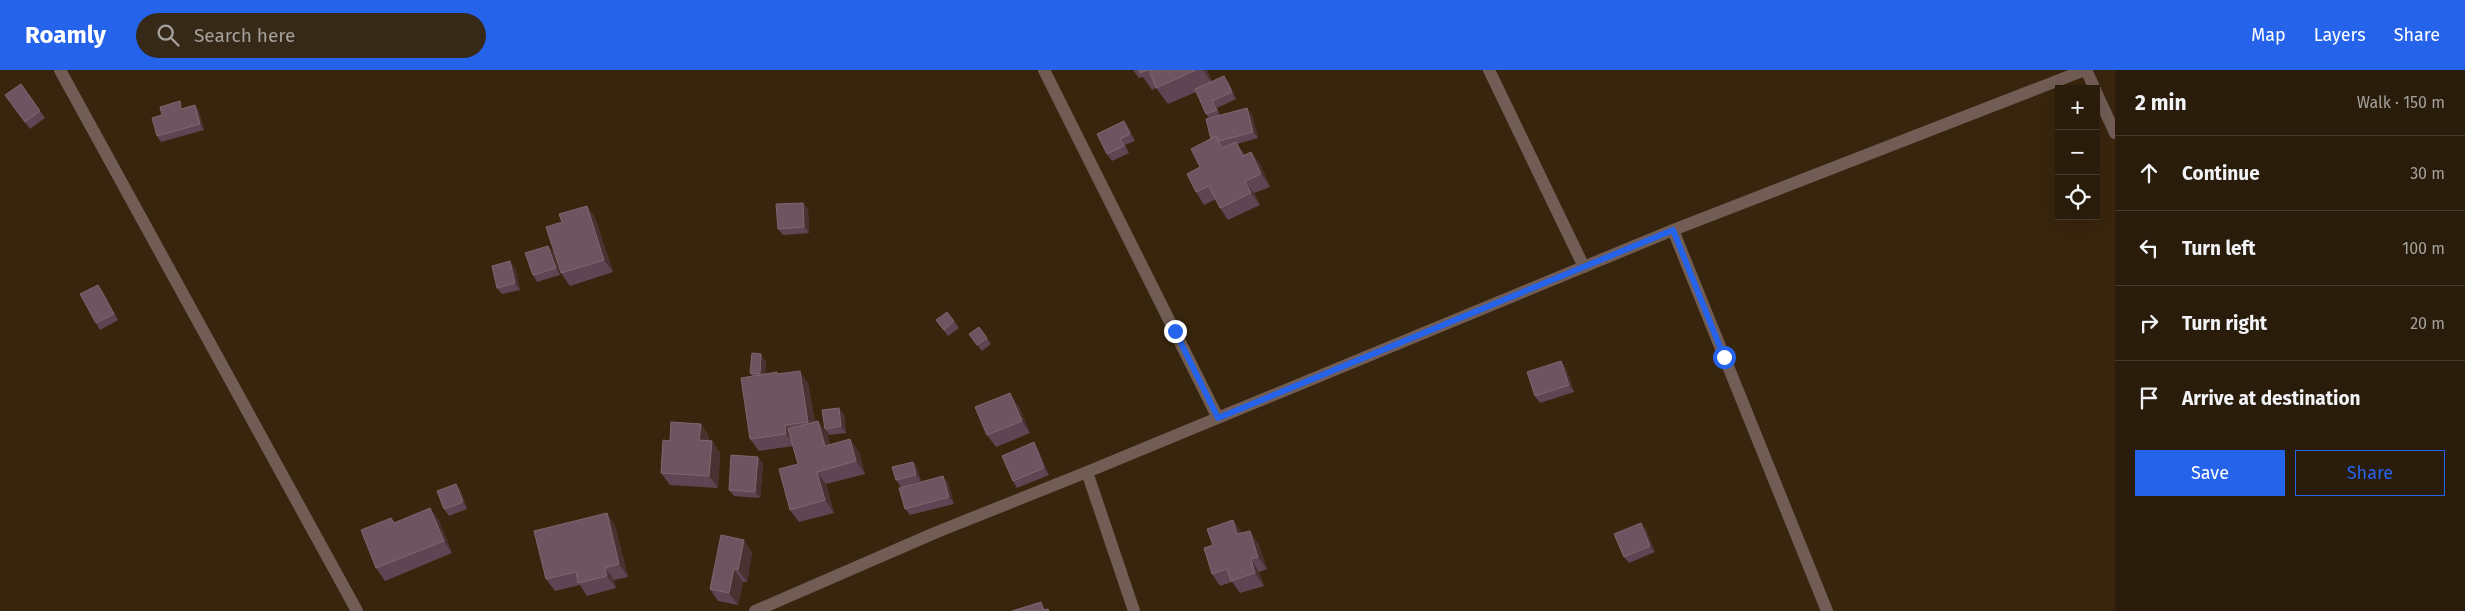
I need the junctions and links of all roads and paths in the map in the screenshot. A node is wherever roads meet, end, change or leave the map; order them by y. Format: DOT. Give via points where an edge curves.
graph roads {
  1 [pos="60,70"];
  2 [pos="1044,70"];
  3 [pos="1489,70"];
  4 [pos="2086,70"];
  5 [pos="2094,85"];
  6 [pos="2100,99"];
  7 [pos="2115,133"];
  8 [pos="1673,230"];
  9 [pos="1584,267"];
  10 [pos="1218,418"];
  11 [pos="1087,472"];
  12 [pos="357,611"];
  13 [pos="755,611"];
  14 [pos="1134,611"];
  15 [pos="1827,611"];
  1 -- 12 [label="street"];
  2 -- 10 [label="street"];
  3 -- 9 [label="street"];
  4 -- 5 [label="street"];
  4 -- 8 [label="street"];
  6 -- 7 [label="street"];
  8 -- 9 [label="street"];
  8 -- 15 [label="street"];
  9 -- 10 [label="street"];
  10 -- 11 [label="street"];
  11 -- 13 [label="street" via="937,532"];
  11 -- 14 [label="street"];
}
